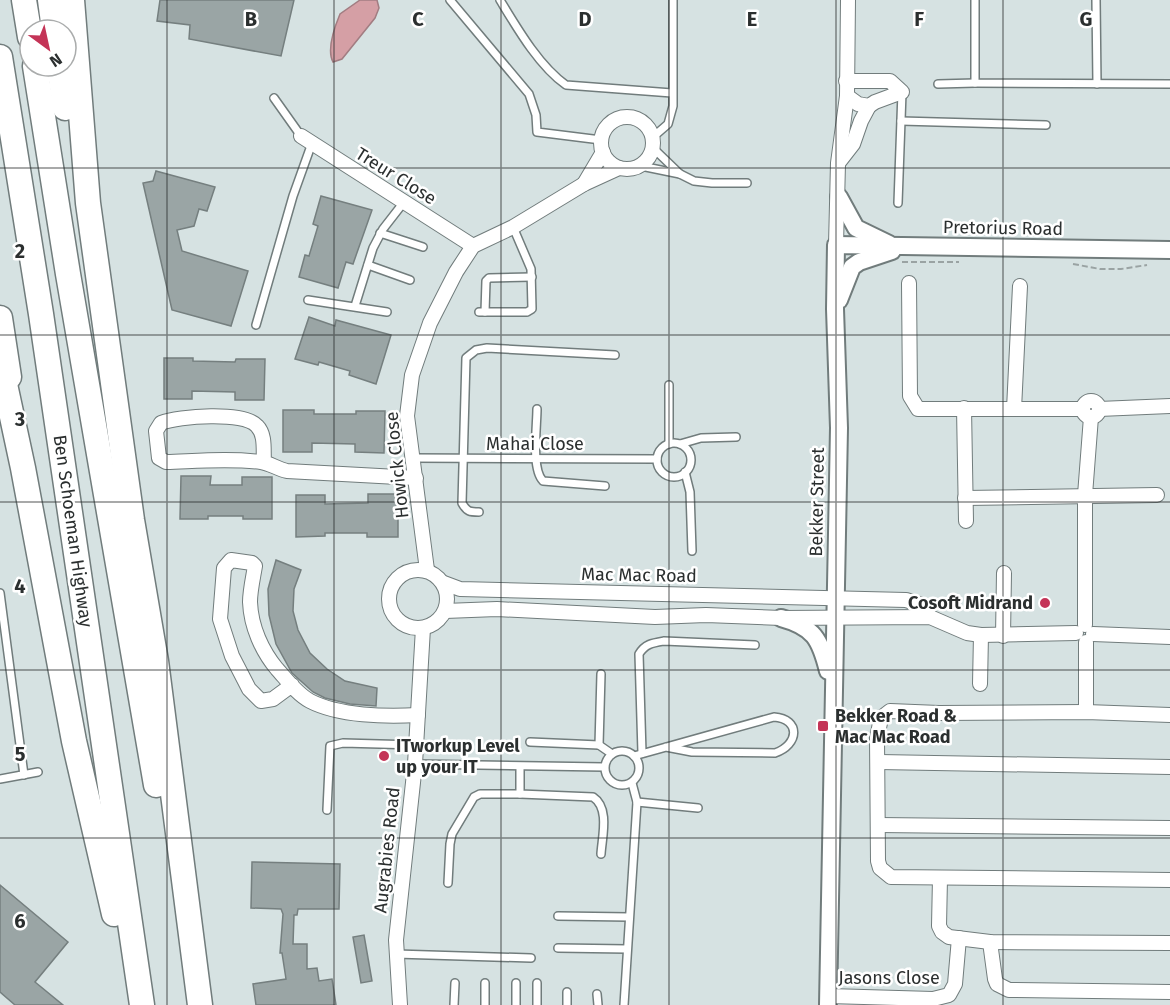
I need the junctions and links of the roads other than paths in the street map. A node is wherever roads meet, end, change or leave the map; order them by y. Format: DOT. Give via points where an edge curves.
graph roads {
  1 [pos="24,0"];
  2 [pos="50,0"];
  3 [pos="72,0"];
  4 [pos="450,0"];
  5 [pos="500,0"];
  6 [pos="673,0"];
  7 [pos="848,0"];
  8 [pos="975,0"];
  9 [pos="1096,0"];
  10 [pos="27,18"];
  11 [pos="52,18"];
  12 [pos="0,57"];
  13 [pos="37,78"];
  14 [pos="61,78"];
  15 [pos="846,81"];
  16 [pos="975,83"];
  17 [pos="938,84"];
  18 [pos="1097,84"];
  19 [pos="1170,84"];
  20 [pos="902,92"];
  21 [pos="672,93"];
  22 [pos="847,96"];
  23 [pos="274,98"];
  24 [pos="869,106"];
  25 [pos="901,121"];
  26 [pos="1046,125"];
  27 [pos="306,140"];
  28 [pos="653,143"];
  29 [pos="602,146"];
  30 [pos="838,163"];
  31 [pos="641,166"];
  32 [pos="619,168"];
  33 [pos="680,174"];
  34 [pos="747,183"];
  35 [pos="584,184"];
  36 [pos="839,197"];
  37 [pos="404,202"];
  38 [pos="898,203"];
  39 [pos="513,227"];
  40 [pos="380,233"];
  41 [pos="836,245"];
  42 [pos="473,246"];
  43 [pos="900,246"];
  44 [pos="423,247"];
  45 [pos="1170,250"];
  46 [pos="368,265"];
  47 [pos="532,277"];
  48 [pos="410,280"];
  49 [pos="909,283"];
  50 [pos="1020,286"];
  51 [pos="308,300"];
  52 [pos="355,306"];
  53 [pos="835,309"];
  54 [pos="387,312"];
  55 [pos="0,318"];
  56 [pos="255,325"];
  57 [pos="615,355"];
  58 [pos="0,361"];
  59 [pos="669,386"];
  60 [pos="1170,406"];
  61 [pos="964,408"];
  62 [pos="537,409"];
  63 [pos="1014,409"];
  64 [pos="1091,412"];
  65 [pos="736,437"];
  66 [pos="669,444"];
  67 [pos="680,444"];
  68 [pos="414,458"];
  69 [pos="463,459"];
  70 [pos="536,459"];
  71 [pos="657,459"];
  72 [pos="264,462"];
  73 [pos="23,468"];
  74 [pos="686,472"];
  75 [pos="416,478"];
  76 [pos="605,486"];
  77 [pos="1085,495"];
  78 [pos="1157,495"];
  79 [pos="965,498"];
  80 [pos="479,512"];
  81 [pos="132,520"];
  82 [pos="966,521"];
  83 [pos="692,551"];
  84 [pos="427,570"];
  85 [pos="1004,573"];
  86 [pos="444,583"];
  87 [pos="0,593"];
  88 [pos="656,594"];
  89 [pos="835,597"];
  90 [pos="445,611"];
  91 [pos="655,617"];
  92 [pos="930,617"];
  93 [pos="781,618"];
  94 [pos="835,618"];
  95 [pos="423,628"];
  96 [pos="1085,633"];
  97 [pos="981,635"];
  98 [pos="1003,636"];
  99 [pos="1170,638"];
  100 [pos="755,645"];
  101 [pos="601,674"];
  102 [pos="980,684"];
  103 [pos="292,685"];
  104 [pos="833,690"];
  105 [pos="1086,712"];
  106 [pos="418,715"];
  107 [pos="1170,715"];
  108 [pos="530,742"];
  109 [pos="416,745"];
  110 [pos="599,746"];
  111 [pos="666,747"];
  112 [pos="612,754"];
  113 [pos="638,754"];
  114 [pos="879,762"];
  115 [pos="415,764"];
  116 [pos="520,767"];
  117 [pos="604,767"];
  118 [pos="1170,767"];
  119 [pos="38,772"];
  120 [pos="24,775"];
  121 [pos="0,779"];
  122 [pos="632,783"];
  123 [pos="520,794"];
  124 [pos="637,802"];
  125 [pos="698,808"];
  126 [pos="327,810"];
  127 [pos="878,825"];
  128 [pos="1170,828"];
  129 [pos="601,854"];
  130 [pos="940,878"];
  131 [pos="1170,880"];
  132 [pos="448,883"];
  133 [pos="558,916"];
  134 [pos="629,917"];
  135 [pos="959,938"];
  136 [pos="990,942"];
  137 [pos="1170,943"];
  138 [pos="558,948"];
  139 [pos="627,949"];
  140 [pos="396,954"];
  141 [pos="531,958"];
  142 [pos="455,983"];
  143 [pos="485,983"];
  144 [pos="516,983"];
  145 [pos="537,983"];
  146 [pos="567,992"];
  147 [pos="1170,992"];
  148 [pos="597,994"];
  149 [pos="829,1001"];
  150 [pos="136,1005"];
  151 [pos="142,1005"];
  152 [pos="195,1005"];
  153 [pos="200,1005"];
  154 [pos="400,1005"];
  155 [pos="454,1005"];
  156 [pos="485,1005"];
  157 [pos="516,1005"];
  158 [pos="537,1005"];
  159 [pos="567,1005"];
  160 [pos="598,1005"];
  161 [pos="624,1005"];
  1 -- 10 [label="highway"];
  2 -- 11 [label="highway"];
  3 -- 81 [label="highway" via="88,203"];
  4 -- 29 [label="lane" via="529,94 537,132"];
  5 -- 21 [label="lane" via="542,63 566,85"];
  6 -- 21 [label="lane"];
  7 -- 15 [label="street, Bekker Street"];
  8 -- 16 [label="lane"];
  9 -- 18 [label="lane"];
  12 -- 151 [label="highway, Ben Schoeman Highway"];
  13 -- 152 [label="highway, Ben Schoeman Highway"];
  14 -- 81 [label="highway"];
  15 -- 20 [label="street" via="890,81"];
  15 -- 22 [label="street, Bekker Street"];
  16 -- 17 [label="lane"];
  16 -- 18 [label="lane"];
  18 -- 19 [label="lane"];
  20 -- 24 [label="street"];
  20 -- 25 [label="lane"];
  21 -- 28 [label="lane" via="668,124"];
  22 -- 24 [label="street"];
  22 -- 30 [label="street, Bekker Street"];
  23 -- 27 [label="lane"];
  24 -- 30 [label="street" via="853,144"];
  25 -- 26 [label="lane"];
  25 -- 38 [label="lane"];
  27 -- 37 [label="street, Treur Close"];
  27 -- 56 [label="lane"];
  28 -- 29 [label="street" via="648,126 626,117 606,128"];
  28 -- 31 [label="street" via="649,158"];
  28 -- 33 [label="lane"];
  29 -- 32 [label="street" via="610,163"];
  29 -- 35 [label="street"];
  30 -- 36 [label="street, Bekker Street"];
  31 -- 32 [label="street"];
  31 -- 33 [label="lane"];
  32 -- 35 [label="street"];
  33 -- 34 [label="lane" via="694,181"];
  35 -- 39 [label="street"];
  36 -- 41 [label="street, Bekker Street"];
  36 -- 43 [label="street" via="856,228"];
  37 -- 40 [label="lane"];
  37 -- 42 [label="street, Treur Close"];
  39 -- 42 [label="street"];
  39 -- 47 [label="lane"];
  40 -- 44 [label="lane"];
  40 -- 46 [label="lane"];
  41 -- 43 [label="street, Pretorius Road"];
  41 -- 53 [label="street, Bekker Street"];
  42 -- 68 [label="street, Howick Close" via="430,323 412,375 407,416"];
  43 -- 45 [label="street, Pretorius Road"];
  43 -- 53 [label="street" via="852,267"];
  46 -- 48 [label="lane"];
  46 -- 52 [label="lane"];
  47 -- 47 [label="lane" via="489,278 482,312 530,311"];
  49 -- 61 [label="street" via="910,396 918,409"];
  50 -- 63 [label="street"];
  51 -- 52 [label="lane"];
  52 -- 54 [label="lane"];
  53 -- 89 [label="street, Bekker Street" via="839,428"];
  55 -- 73 [label="highway"];
  57 -- 69 [label="lane" via="502,348 470,354 466,358"];
  58 -- 73 [label="highway"];
  59 -- 66 [label="lane"];
  60 -- 64 [label="street"];
  61 -- 63 [label="street"];
  61 -- 79 [label="street"];
  62 -- 70 [label="lane"];
  63 -- 64 [label="street"];
  64 -- 77 [label="street"];
  65 -- 67 [label="lane" via="701,438"];
  66 -- 67 [label="lane"];
  66 -- 71 [label="lane"];
  67 -- 74 [label="lane" via="691,460"];
  68 -- 69 [label="lane, Mahai Close"];
  68 -- 75 [label="street, Howick Close"];
  69 -- 70 [label="lane, Mahai Close"];
  69 -- 80 [label="lane" via="462,503 469,512"];
  70 -- 71 [label="lane, Mahai Close"];
  70 -- 76 [label="lane" via="543,481"];
  71 -- 74 [label="lane" via="661,472 667,476"];
  72 -- 72 [label="street" via="166,462 159,458 156,431 161,423 179,418 245,420 262,433"];
  72 -- 75 [label="street" via="287,471"];
  73 -- 150 [label="highway" via="74,741"];
  74 -- 83 [label="lane"];
  75 -- 84 [label="street, Howick Close"];
  77 -- 78 [label="street"];
  77 -- 79 [label="street"];
  77 -- 96 [label="street"];
  79 -- 82 [label="street"];
  81 -- 153 [label="highway" via="156,661"];
  84 -- 86 [label="street"];
  84 -- 95 [label="street" via="410,570 401,575 394,582 388,601 396,619 413,628"];
  85 -- 98 [label="street"];
  86 -- 88 [label="street, Mac Mac Road" via="460,589"];
  86 -- 90 [label="street" via="448,602"];
  87 -- 120 [label="lane"];
  88 -- 89 [label="street, Mac Mac Road"];
  88 -- 91 [label="street"];
  89 -- 92 [label="street, Mac Mac Road" via="906,600 922,605"];
  89 -- 94 [label="street, Bekker Street"];
  90 -- 91 [label="street" via="497,609"];
  90 -- 95 [label="street" via="440,619"];
  91 -- 93 [label="street"];
  92 -- 94 [label="street"];
  92 -- 97 [label="street"];
  93 -- 94 [label="street"];
  93 -- 104 [label="street" via="798,623 815,636"];
  94 -- 104 [label="street, Bekker Street"];
  95 -- 106 [label="street, Augrabies Road"];
  96 -- 98 [label="street"];
  96 -- 99 [label="street"];
  96 -- 105 [label="street"];
  97 -- 98 [label="street"];
  97 -- 102 [label="street"];
  100 -- 113 [label="lane" via="664,641 644,647 639,654"];
  101 -- 110 [label="lane"];
  103 -- 103 [label="street" via="260,642 250,602 255,566 231,560 224,568 220,619 232,656 249,689 261,701 273,699"];
  103 -- 106 [label="street" via="309,700 356,713"];
  104 -- 149 [label="street, Bekker Street"];
  105 -- 107 [label="street"];
  105 -- 114 [label="street" via="890,711 879,724"];
  106 -- 109 [label="street, Augrabies Road"];
  108 -- 110 [label="lane"];
  109 -- 115 [label="street, Augrabies Road"];
  109 -- 126 [label="lane" via="343,742 330,746"];
  110 -- 112 [label="lane"];
  111 -- 111 [label="lane" via="774,717 789,722 794,733 785,750 775,753 692,752"];
  111 -- 113 [label="lane"];
  112 -- 113 [label="lane"];
  112 -- 117 [label="lane"];
  113 -- 122 [label="lane" via="640,770"];
  114 -- 118 [label="street"];
  114 -- 127 [label="street"];
  115 -- 116 [label="lane"];
  115 -- 140 [label="street, Augrabies Road"];
  116 -- 117 [label="lane"];
  116 -- 123 [label="lane"];
  117 -- 122 [label="lane" via="605,775 616,785"];
  119 -- 120 [label="lane"];
  120 -- 121 [label="lane"];
  122 -- 124 [label="lane"];
  123 -- 129 [label="lane" via="593,797 599,801 603,807"];
  123 -- 132 [label="lane" via="474,797 452,834"];
  124 -- 125 [label="lane"];
  124 -- 134 [label="lane"];
  127 -- 128 [label="street"];
  127 -- 130 [label="street" via="878,861 883,872 895,878"];
  130 -- 131 [label="street"];
  130 -- 135 [label="street" via="939,926 946,936"];
  133 -- 134 [label="lane"];
  134 -- 139 [label="lane"];
  135 -- 136 [label="street"];
  135 -- 149 [label="street, Jasons Close" via="955,984 949,995 933,999"];
  136 -- 137 [label="street"];
  136 -- 147 [label="street" via="995,979 1009,990"];
  138 -- 139 [label="lane"];
  139 -- 161 [label="lane"];
  140 -- 141 [label="lane"];
  140 -- 154 [label="street, Augrabies Road"];
  142 -- 155 [label="lane"];
  143 -- 156 [label="lane"];
  144 -- 157 [label="lane"];
  145 -- 158 [label="lane"];
  146 -- 159 [label="lane"];
  148 -- 160 [label="lane"];
}
